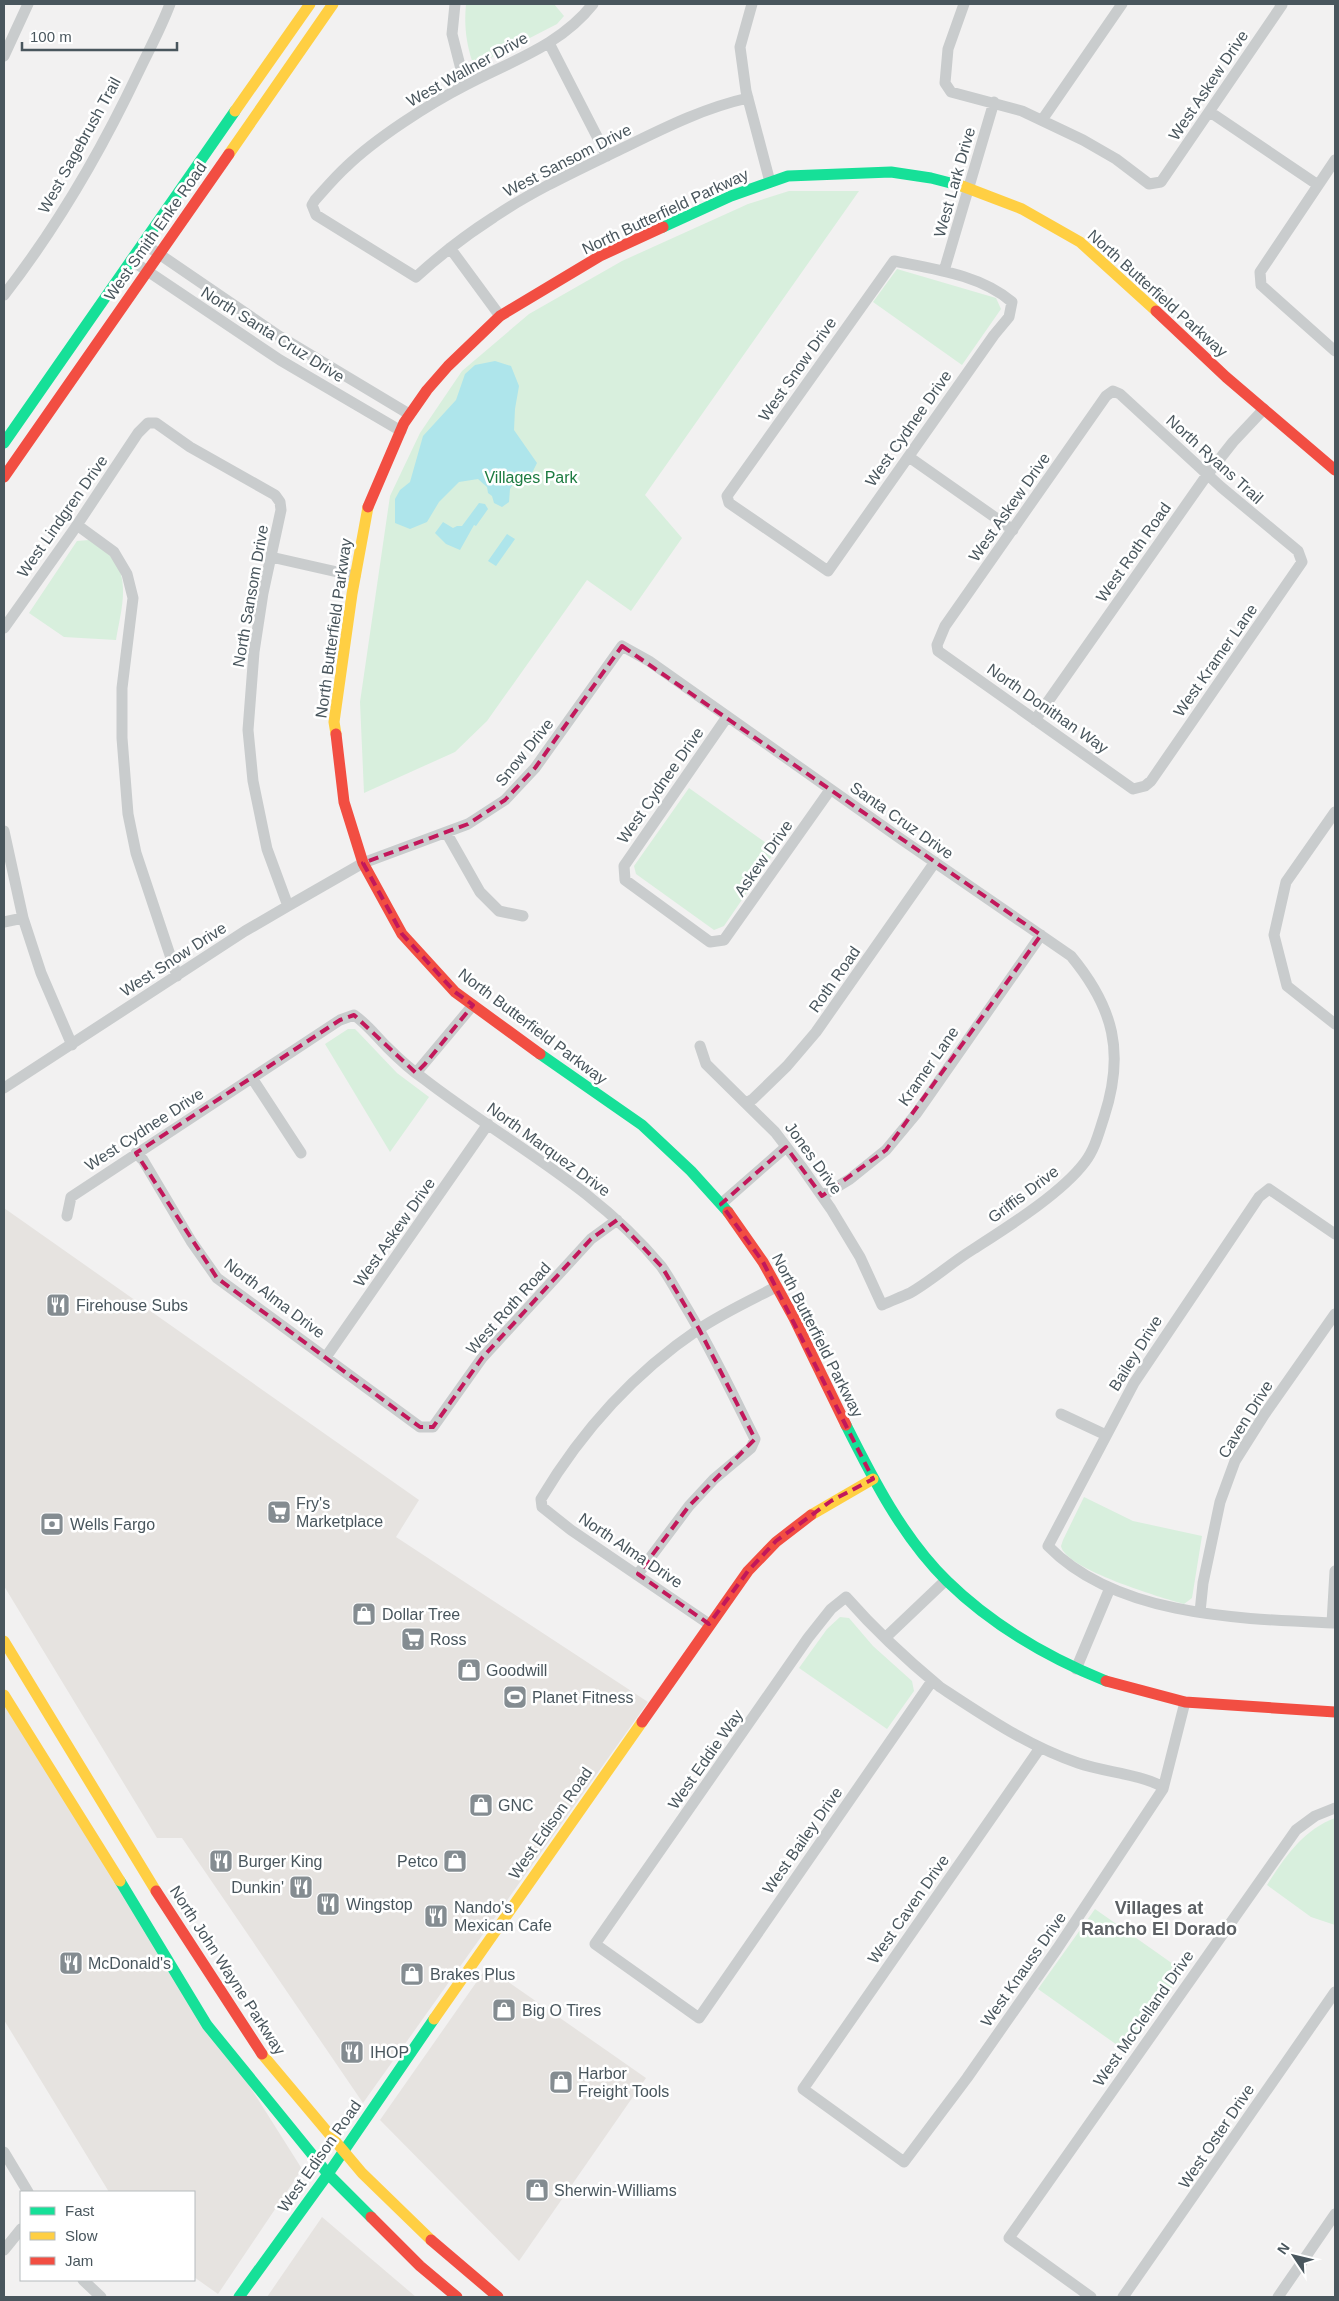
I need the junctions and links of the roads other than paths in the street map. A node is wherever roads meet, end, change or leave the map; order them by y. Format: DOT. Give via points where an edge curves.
graph roads {
  1 [pos="28,4"];
  2 [pos="170,4"];
  3 [pos="310,4"];
  4 [pos="333,4"];
  5 [pos="454,4"];
  6 [pos="593,4"];
  7 [pos="752,4"];
  8 [pos="964,4"];
  9 [pos="1122,4"];
  10 [pos="1281,5"];
  11 [pos="549,43"];
  12 [pos="4,56"];
  13 [pos="464,85"];
  14 [pos="748,98"];
  15 [pos="994,102"];
  16 [pos="1210,112"];
  17 [pos="1042,120"];
  18 [pos="608,156"];
  19 [pos="1335,160"];
  20 [pos="770,182"];
  21 [pos="1318,185"];
  22 [pos="970,188"];
  23 [pos="143,243"];
  24 [pos="450,248"];
  25 [pos="159,253"];
  26 [pos="131,260"];
  27 [pos="146,271"];
  28 [pos="944,271"];
  29 [pos="416,277"];
  30 [pos="4,295"];
  31 [pos="500,316"];
  32 [pos="1335,351"];
  33 [pos="1113,391"];
  34 [pos="1264,409"];
  35 [pos="409,414"];
  36 [pos="148,423"];
  37 [pos="401,431"];
  38 [pos="4,443"];
  39 [pos="909,456"];
  40 [pos="1335,470"];
  41 [pos="1207,475"];
  42 [pos="4,477"];
  43 [pos="77,525"];
  44 [pos="1013,530"];
  45 [pos="1298,551"];
  46 [pos="271,558"];
  47 [pos="828,571"];
  48 [pos="355,576"];
  49 [pos="4,628"];
  50 [pos="937,645"];
  51 [pos="622,646"];
  52 [pos="727,717"];
  53 [pos="1035,720"];
  54 [pos="1145,786"];
  55 [pos="830,790"];
  56 [pos="1335,812"];
  57 [pos="4,831"];
  58 [pos="446,832"];
  59 [pos="935,862"];
  60 [pos="363,863"];
  61 [pos="288,906"];
  62 [pos="523,916"];
  63 [pos="23,918"];
  64 [pos="4,922"];
  65 [pos="1041,934"];
  66 [pos="719,942"];
  67 [pos="177,976"];
  68 [pos="473,1005"];
  69 [pos="354,1015"];
  70 [pos="1335,1024"];
  71 [pos="72,1045"];
  72 [pos="700,1046"];
  73 [pos="1116,1056"];
  74 [pos="416,1073"];
  75 [pos="252,1078"];
  76 [pos="4,1088"];
  77 [pos="746,1103"];
  78 [pos="488,1124"];
  79 [pos="786,1147"];
  80 [pos="136,1153"];
  81 [pos="301,1153"];
  82 [pos="822,1196"];
  83 [pos="721,1204"];
  84 [pos="67,1216"];
  85 [pos="617,1220"];
  86 [pos="1335,1234"];
  87 [pos="776,1286"];
  88 [pos="882,1305"];
  89 [pos="1335,1314"];
  90 [pos="699,1329"];
  91 [pos="326,1357"];
  92 [pos="1061,1414"];
  93 [pos="433,1426"];
  94 [pos="1106,1435"];
  95 [pos="873,1479"];
  96 [pos="1335,1571"];
  97 [pos="638,1574"];
  98 [pos="946,1580"];
  99 [pos="1110,1588"];
  100 [pos="1200,1612"];
  101 [pos="1334,1623"];
  102 [pos="709,1624"];
  103 [pos="885,1638"];
  104 [pos="4,1641"];
  105 [pos="1076,1669"];
  106 [pos="932,1681"];
  107 [pos="4,1695"];
  108 [pos="1185,1702"];
  109 [pos="1335,1712"];
  110 [pos="1040,1748"];
  111 [pos="1163,1787"];
  112 [pos="1335,1808"];
  113 [pos="1335,1992"];
  114 [pos="699,2018"];
  115 [pos="4,2152"];
  116 [pos="343,2152"];
  117 [pos="904,2162"];
  118 [pos="328,2174"];
  119 [pos="27,2191"];
  120 [pos="1335,2214"];
  121 [pos="20,2230"];
  122 [pos="4,2250"];
  123 [pos="83,2281"];
  124 [pos="101,2297"];
  125 [pos="239,2297"];
  126 [pos="457,2297"];
  127 [pos="498,2297"];
  128 [pos="1091,2297"];
  129 [pos="1123,2297"];
  130 [pos="1278,2297"];
  1 -- 12 [label="street"];
  2 -- 30 [label="street, West Sagebrush Trail" via="120,111 74,192"];
  3 -- 23 [label="main road, West Smith Enke Road"];
  4 -- 25 [label="main road, West Smith Enke Road"];
  5 -- 13 [label="street" via="452,34"];
  6 -- 11 [label="street, West Wallner Drive" via="563,35"];
  7 -- 14 [label="street" via="740,47"];
  8 -- 15 [label="street" via="948,50 945,83 951,92"];
  9 -- 17 [label="street"];
  10 -- 16 [label="street, West Askew Drive"];
  11 -- 13 [label="street, West Wallner Drive"];
  11 -- 18 [label="street"];
  13 -- 29 [label="street, West Wallner Drive" via="401,124 347,166 312,205 316,215"];
  14 -- 18 [label="street, West Sansom Drive" via="708,110"];
  14 -- 20 [label="street"];
  15 -- 17 [label="street"];
  15 -- 22 [label="street, West Lark Drive"];
  16 -- 17 [label="street, West Askew Drive" via="1161,182 1149,184 1116,159"];
  16 -- 21 [label="street"];
  18 -- 24 [label="street, West Sansom Drive" via="494,216"];
  19 -- 21 [label="street"];
  20 -- 22 [label="main road, North Butterfield Parkway" via="788,176 892,172"];
  20 -- 31 [label="main road, North Butterfield Parkway" via="731,196 600,256"];
  21 -- 32 [label="street" via="1260,272 1261,285"];
  22 -- 28 [label="street, West Lark Drive"];
  22 -- 34 [label="main road, North Butterfield Parkway" via="1022,209 1080,242"];
  23 -- 25 [label="street, North Santa Cruz Drive"];
  23 -- 26 [label="main road, West Smith Enke Road"];
  24 -- 29 [label="street, West Sansom Drive"];
  24 -- 31 [label="street"];
  25 -- 27 [label="main road, West Smith Enke Road"];
  25 -- 35 [label="street, North Santa Cruz Drive" via="279,336"];
  26 -- 27 [label="street, North Santa Cruz Drive"];
  26 -- 38 [label="main road, West Smith Enke Road"];
  27 -- 37 [label="street, North Santa Cruz Drive" via="280,360"];
  27 -- 42 [label="main road, West Smith Enke Road"];
  28 -- 39 [label="street, West Cydnee Drive" via="999,291 1012,302 1009,317"];
  28 -- 47 [label="street, West Snow Drive" via="894,261 727,496 730,504"];
  31 -- 35 [label="main road, North Butterfield Parkway" via="448,366"];
  33 -- 41 [label="street, North Ryans Trail"];
  33 -- 44 [label="street, West Askew Drive" via="1106,396"];
  34 -- 40 [label="main road, North Butterfield Parkway"];
  34 -- 41 [label="street, West Roth Road"];
  35 -- 37 [label="main road, North Butterfield Parkway"];
  36 -- 43 [label="street, West Lindgren Drive"];
  36 -- 46 [label="street, North Sansom Drive" via="156,424 275,496 281,510"];
  37 -- 48 [label="main road, North Butterfield Parkway" via="368,507"];
  39 -- 44 [label="street"];
  39 -- 47 [label="street, West Cydnee Drive"];
  41 -- 45 [label="street, North Ryans Trail"];
  41 -- 53 [label="street, West Roth Road"];
  43 -- 49 [label="street, West Lindgren Drive"];
  43 -- 67 [label="street" via="114,552 127,574 133,598 122,688 128,814 139,862"];
  44 -- 50 [label="street, West Askew Drive" via="945,626"];
  45 -- 54 [label="street, West Kramer Lane" via="1302,562 1152,781"];
  46 -- 48 [label="street"];
  46 -- 61 [label="street, North Sansom Drive" via="254,652 248,730 253,781 267,849"];
  48 -- 60 [label="main road, North Butterfield Parkway" via="334,722 344,802"];
  50 -- 53 [label="street, North Donithan Way" via="938,651"];
  51 -- 52 [label="street, Santa Cruz Drive" via="649,661"];
  51 -- 58 [label="street, Snow Drive" via="535,768 506,800 468,824"];
  52 -- 55 [label="street, Santa Cruz Drive"];
  52 -- 66 [label="street, West Cydnee Drive" via="628,858 623,874 630,885 667,912 710,942"];
  53 -- 54 [label="street, North Donithan Way" via="1134,789"];
  55 -- 59 [label="street, Santa Cruz Drive"];
  55 -- 66 [label="street, Askew Drive" via="729,935"];
  56 -- 70 [label="street" via="1286,882 1274,935 1287,986"];
  57 -- 63 [label="street"];
  58 -- 60 [label="street, Snow Drive"];
  58 -- 62 [label="street" via="480,892 499,911"];
  59 -- 65 [label="street, Santa Cruz Drive"];
  59 -- 77 [label="street, Roth Road" via="816,1032 787,1066"];
  60 -- 61 [label="street, West Snow Drive"];
  60 -- 68 [label="main road, North Butterfield Parkway" via="402,934 455,992"];
  61 -- 67 [label="street, West Snow Drive"];
  63 -- 64 [label="street"];
  63 -- 71 [label="street" via="41,973"];
  65 -- 73 [label="street, Santa Cruz Drive" via="1071,956 1095,988 1111,1025"];
  65 -- 82 [label="street, Kramer Lane" via="916,1114 886,1150 850,1179"];
  67 -- 71 [label="street, West Snow Drive"];
  68 -- 74 [label="street"];
  68 -- 83 [label="main road, North Butterfield Parkway" via="642,1125"];
  69 -- 74 [label="street, North Marquez Drive"];
  69 -- 75 [label="street, West Cydnee Drive" via="340,1020"];
  71 -- 76 [label="street, West Snow Drive"];
  72 -- 77 [label="street, Jones Drive" via="706,1064"];
  73 -- 88 [label="street, Griffis Drive" via="1113,1090 1097,1139 1086,1161 1068,1181 1006,1228 910,1292"];
  74 -- 78 [label="street, North Marquez Drive"];
  75 -- 80 [label="street, West Cydnee Drive"];
  75 -- 81 [label="street"];
  77 -- 79 [label="street, Jones Drive"];
  78 -- 85 [label="street, North Marquez Drive" via="588,1194"];
  78 -- 91 [label="street, West Askew Drive"];
  79 -- 82 [label="street, Jones Drive"];
  79 -- 83 [label="street"];
  80 -- 84 [label="street, West Cydnee Drive" via="71,1197"];
  80 -- 91 [label="street, North Alma Drive" via="217,1278"];
  82 -- 88 [label="street, Jones Drive" via="860,1257"];
  83 -- 87 [label="main road, North Butterfield Parkway" via="763,1262"];
  85 -- 90 [label="street, North Marquez Drive" via="662,1267"];
  85 -- 93 [label="street, West Roth Road" via="591,1240 482,1358"];
  86 -- 94 [label="street, Bailey Drive" via="1269,1189 1259,1197 1148,1359"];
  87 -- 90 [label="street"];
  87 -- 95 [label="main road, North Butterfield Parkway"];
  89 -- 100 [label="street, Caven Drive" via="1235,1461 1220,1502"];
  90 -- 97 [label="street, North Marquez Drive" via="755,1439 751,1448 714,1479 689,1506"];
  90 -- 97 [label="street, North Alma Drive" via="636,1380 603,1413 558,1470 541,1499 542,1506 572,1530"];
  91 -- 93 [label="street, North Alma Drive" via="420,1427"];
  92 -- 94 [label="street"];
  94 -- 99 [label="street, Bailey Drive" via="1048,1546 1059,1558"];
  95 -- 98 [label="main road, North Butterfield Parkway" via="910,1536"];
  95 -- 102 [label="main road, West Edison Road" via="831,1501 776,1541 748,1571"];
  96 -- 101 [label="street"];
  97 -- 102 [label="street, North Alma Drive"];
  98 -- 103 [label="street"];
  98 -- 105 [label="main road, North Butterfield Parkway" via="1004,1629"];
  99 -- 100 [label="street" via="1152,1602"];
  99 -- 105 [label="street"];
  100 -- 101 [label="street" via="1265,1620"];
  102 -- 116 [label="main road, West Edison Road"];
  103 -- 106 [label="street"];
  103 -- 114 [label="street, West Eddie Way" via="846,1597 831,1609 595,1944"];
  104 -- 116 [label="main road, North John Wayne Parkway" via="235,2016 257,2048"];
  105 -- 108 [label="main road, North Butterfield Parkway" via="1113,1684"];
  106 -- 110 [label="street" via="996,1724"];
  106 -- 114 [label="street, West Bailey Drive"];
  107 -- 118 [label="main road" via="207,2024"];
  108 -- 109 [label="main road, North Butterfield Parkway"];
  108 -- 111 [label="street, West Knauss Drive"];
  110 -- 111 [label="street" via="1079,1763"];
  110 -- 117 [label="street, West Caven Drive" via="803,2089"];
  111 -- 117 [label="street, West Knauss Drive" via="1057,1949"];
  112 -- 128 [label="street, West McClelland Drive" via="1315,1816 1296,1830 1009,2238"];
  113 -- 129 [label="street, West Oster Drive"];
  115 -- 119 [label="street"];
  116 -- 118 [label="main road, West Edison Road"];
  116 -- 127 [label="main road, North John Wayne Parkway" via="418,2229"];
  118 -- 125 [label="main road, West Edison Road"];
  118 -- 126 [label="main road" via="420,2266"];
  120 -- 130 [label="street"];
  121 -- 122 [label="street"];
  123 -- 124 [label="street"];
}
